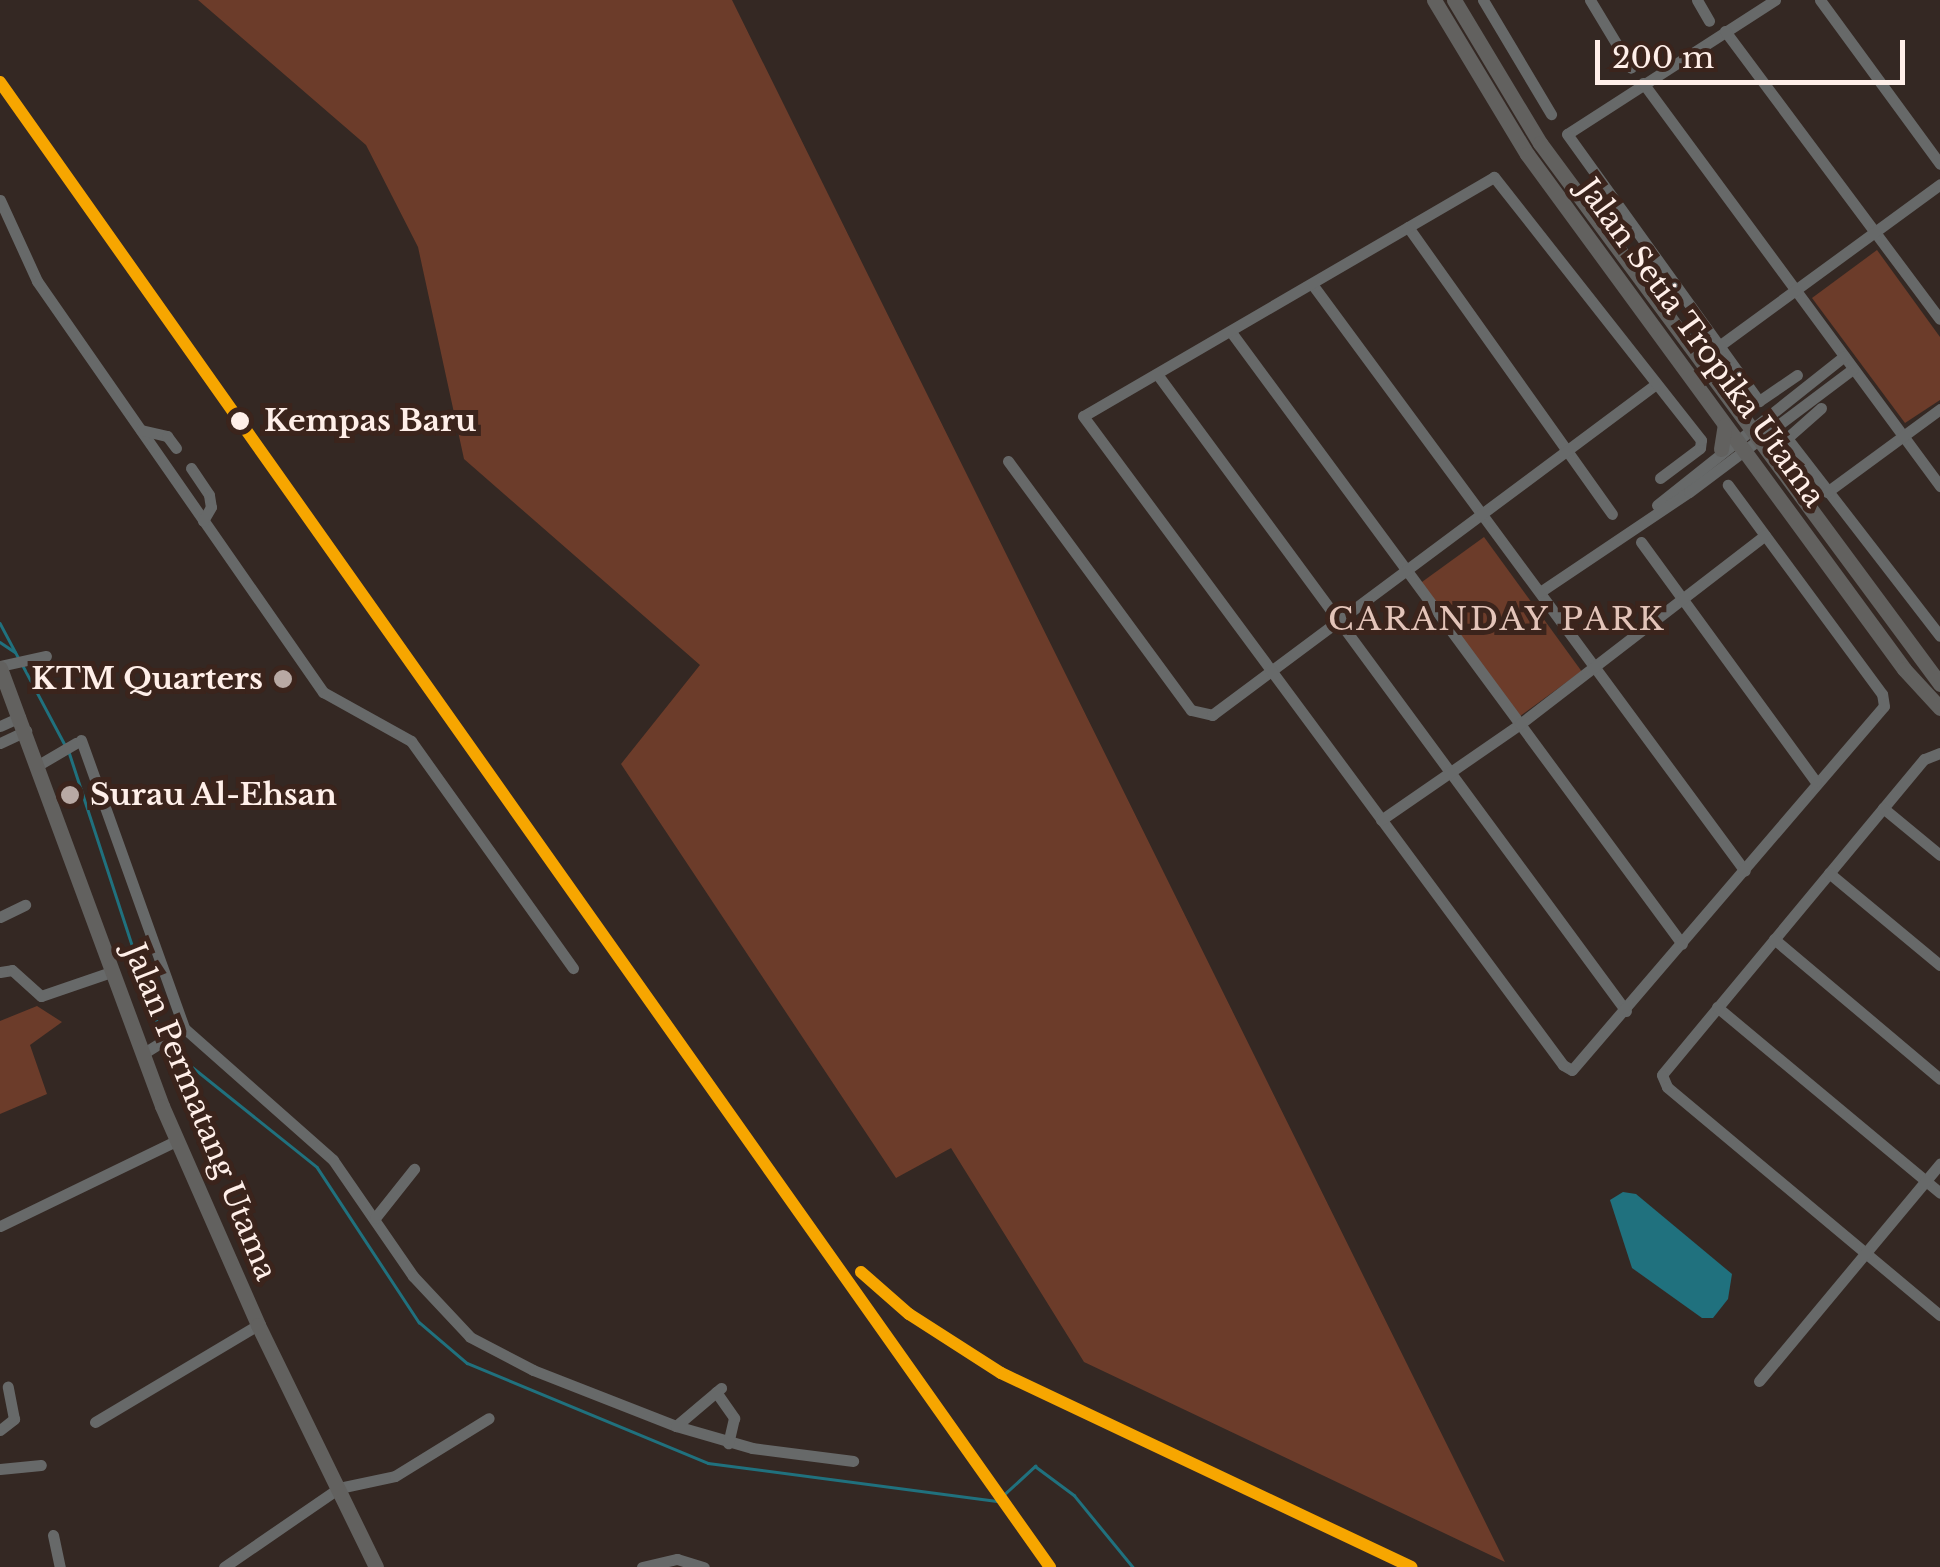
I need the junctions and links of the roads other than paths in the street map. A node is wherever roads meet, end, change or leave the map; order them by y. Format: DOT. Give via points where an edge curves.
graph roads {
  1 [pos="1434,0"];
  2 [pos="1454,0"];
  3 [pos="1483,0"];
  4 [pos="1590,0"];
  5 [pos="1697,0"];
  6 [pos="1775,0"];
  7 [pos="1820,0"];
  8 [pos="1710,21"];
  9 [pos="1725,31"];
  10 [pos="1631,68"];
  11 [pos="1642,83"];
  12 [pos="1551,114"];
  13 [pos="1940,164"];
  14 [pos="1940,184"];
  15 [pos="0,200"];
  16 [pos="1408,227"];
  17 [pos="1874,232"];
  18 [pos="1312,284"];
  19 [pos="1796,291"];
  20 [pos="1940,319"];
  21 [pos="1232,332"];
  22 [pos="1718,346"];
  23 [pos="1844,356"];
  24 [pos="1853,369"];
  25 [pos="1158,374"];
  26 [pos="1798,375"];
  27 [pos="1656,384"];
  28 [pos="1787,398"];
  29 [pos="1821,408"];
  30 [pos="1940,409"];
  31 [pos="1795,410"];
  32 [pos="141,430"];
  33 [pos="1753,432"];
  34 [pos="1903,436"];
  35 [pos="1731,445"];
  36 [pos="176,448"];
  37 [pos="1567,450"];
  38 [pos="1008,461"];
  39 [pos="190,468"];
  40 [pos="1660,478"];
  41 [pos="1728,485"];
  42 [pos="1940,486"];
  43 [pos="1828,492"];
  44 [pos="1612,514"];
  45 [pos="1481,518"];
  46 [pos="202,521"];
  47 [pos="1766,536"];
  48 [pos="1640,542"];
  49 [pos="1408,573"];
  50 [pos="1540,592"];
  51 [pos="1682,599"];
  52 [pos="1338,624"];
  53 [pos="1936,634"];
  54 [pos="1914,652"];
  55 [pos="40,656"];
  56 [pos="1940,659"];
  57 [pos="1594,664"];
  58 [pos="3,666"];
  59 [pos="1270,674"];
  60 [pos="1939,680"];
  61 [pos="1924,694"];
  62 [pos="1940,708"];
  63 [pos="23,724"];
  64 [pos="1520,724"];
  65 [pos="0,726"];
  66 [pos="0,742"];
  67 [pos="1940,753"];
  68 [pos="40,764"];
  69 [pos="1449,774"];
  70 [pos="1816,782"];
  71 [pos="1884,808"];
  72 [pos="1380,820"];
  73 [pos="1940,855"];
  74 [pos="1745,870"];
  75 [pos="1829,873"];
  76 [pos="25,905"];
  77 [pos="0,917"];
  78 [pos="1774,939"];
  79 [pos="1682,944"];
  80 [pos="1940,965"];
  81 [pos="573,968"];
  82 [pos="0,972"];
  83 [pos="112,972"];
  84 [pos="1717,1007"];
  85 [pos="1626,1011"];
  86 [pos="182,1030"];
  87 [pos="149,1051"];
  88 [pos="1940,1078"];
  89 [pos="178,1140"];
  90 [pos="1940,1164"];
  91 [pos="414,1169"];
  92 [pos="1926,1181"];
  93 [pos="1940,1193"];
  94 [pos="375,1218"];
  95 [pos="0,1226"];
  96 [pos="1865,1253"];
  97 [pos="1940,1315"];
  98 [pos="258,1325"];
  99 [pos="1760,1381"];
  100 [pos="8,1388"];
  101 [pos="489,1418"];
  102 [pos="95,1422"];
  103 [pos="676,1426"];
  104 [pos="0,1430"];
  105 [pos="728,1443"];
  106 [pos="854,1461"];
  107 [pos="41,1465"];
  108 [pos="0,1469"];
  109 [pos="338,1488"];
  110 [pos="53,1536"];
  111 [pos="60,1567"];
  112 [pos="224,1567"];
  113 [pos="376,1567"];
  114 [pos="642,1567"];
  115 [pos="704,1567"];
  1 -- 35 [label="main road, Jalan Setia Tropika Utama" via="1527,154"];
  2 -- 33 [label="main road, Jalan Setia Tropika Utama" via="1540,143"];
  3 -- 12 [label="street"];
  4 -- 10 [label="street"];
  5 -- 8 [label="street"];
  6 -- 9 [label="street"];
  7 -- 13 [label="street"];
  9 -- 11 [label="street"];
  9 -- 17 [label="street"];
  11 -- 19 [label="street"];
  11 -- 22 [label="street" via="1570,127 1567,138"];
  14 -- 17 [label="street"];
  15 -- 32 [label="street" via="37,281"];
  16 -- 18 [label="street"];
  16 -- 27 [label="street" via="1494,177"];
  16 -- 37 [label="street" via="1471,325"];
  17 -- 19 [label="street"];
  17 -- 20 [label="street"];
  18 -- 21 [label="street"];
  18 -- 45 [label="street"];
  19 -- 22 [label="street"];
  19 -- 23 [label="street"];
  21 -- 25 [label="street"];
  21 -- 49 [label="street"];
  22 -- 26 [label="street" via="1762,402"];
  23 -- 24 [label="street"];
  23 -- 28 [label="street"];
  24 -- 31 [label="street"];
  24 -- 34 [label="street"];
  25 -- 52 [label="street"];
  25 -- 59 [label="street" via="1083,416"];
  27 -- 37 [label="street"];
  27 -- 40 [label="street" via="1702,443"];
  28 -- 31 [label="street"];
  28 -- 33 [label="street"];
  29 -- 43 [label="street" via="1786,436"];
  30 -- 34 [label="street"];
  31 -- 33 [label="street"];
  32 -- 36 [label="street" via="167,436"];
  32 -- 46 [label="street"];
  33 -- 35 [label="street"];
  33 -- 54 [label="main road, Jalan Setia Tropika Utama"];
  34 -- 42 [label="street"];
  34 -- 43 [label="street"];
  35 -- 50 [label="street" via="1712,467"];
  35 -- 61 [label="main road, Jalan Setia Tropika Utama" via="1758,469"];
  37 -- 44 [label="street"];
  37 -- 45 [label="street"];
  38 -- 59 [label="street" via="1200,715 1212,715"];
  39 -- 46 [label="street" via="209,495 211,508"];
  41 -- 47 [label="street"];
  43 -- 53 [label="street"];
  45 -- 49 [label="street"];
  45 -- 50 [label="street"];
  46 -- 81 [label="street" via="324,692 410,741"];
  47 -- 51 [label="street"];
  47 -- 70 [label="street" via="1882,694 1884,706 1875,719"];
  48 -- 51 [label="street"];
  49 -- 52 [label="street"];
  49 -- 64 [label="street"];
  50 -- 57 [label="street"];
  51 -- 57 [label="street"];
  51 -- 70 [label="street"];
  52 -- 59 [label="street"];
  52 -- 69 [label="street"];
  54 -- 56 [label="main road"];
  54 -- 60 [label="main road, Jalan Setia Tropika Utama"];
  55 -- 58 [label="street"];
  57 -- 64 [label="street"];
  57 -- 74 [label="street"];
  58 -- 63 [label="main road, Jalan Permatang Utama"];
  59 -- 72 [label="street"];
  60 -- 61 [label="main road"];
  61 -- 62 [label="main road, Jalan Setia Tropika Utama"];
  63 -- 65 [label="street"];
  63 -- 66 [label="street"];
  63 -- 68 [label="main road, Jalan Permatang Utama"];
  64 -- 69 [label="street"];
  64 -- 79 [label="street"];
  67 -- 71 [label="street" via="1924,759"];
  68 -- 83 [label="main road, Jalan Permatang Utama"];
  68 -- 86 [label="street" via="79,741"];
  69 -- 72 [label="street"];
  69 -- 85 [label="street"];
  70 -- 74 [label="street"];
  71 -- 73 [label="street"];
  71 -- 75 [label="street"];
  72 -- 85 [label="street" via="1562,1066 1580,1066"];
  74 -- 79 [label="street"];
  75 -- 78 [label="street"];
  75 -- 80 [label="street"];
  76 -- 77 [label="street"];
  78 -- 84 [label="street"];
  78 -- 88 [label="street"];
  79 -- 85 [label="street"];
  82 -- 83 [label="street" via="12,970 41,996"];
  83 -- 87 [label="main road, Jalan Permatang Utama"];
  84 -- 92 [label="street"];
  84 -- 96 [label="street" via="1664,1068 1664,1082"];
  86 -- 87 [label="street"];
  86 -- 94 [label="street" via="333,1160"];
  87 -- 89 [label="main road, Jalan Permatang Utama"];
  89 -- 95 [label="street"];
  89 -- 98 [label="main road, Jalan Permatang Utama"];
  90 -- 92 [label="street"];
  91 -- 94 [label="street"];
  92 -- 93 [label="street"];
  92 -- 96 [label="street"];
  94 -- 103 [label="street" via="412,1276 470,1337"];
  96 -- 97 [label="street"];
  96 -- 99 [label="street"];
  98 -- 102 [label="street"];
  98 -- 109 [label="main road, Jalan Permatang Utama"];
  100 -- 104 [label="street" via="14,1419"];
  101 -- 109 [label="street" via="395,1476"];
  103 -- 105 [label="street"];
  103 -- 105 [label="street" via="718,1390 734,1418"];
  105 -- 106 [label="street"];
  107 -- 108 [label="street"];
  109 -- 112 [label="street"];
  109 -- 113 [label="main road, Jalan Permatang Utama"];
  110 -- 111 [label="street"];
  114 -- 115 [label="street" via="664,1559"];
}
